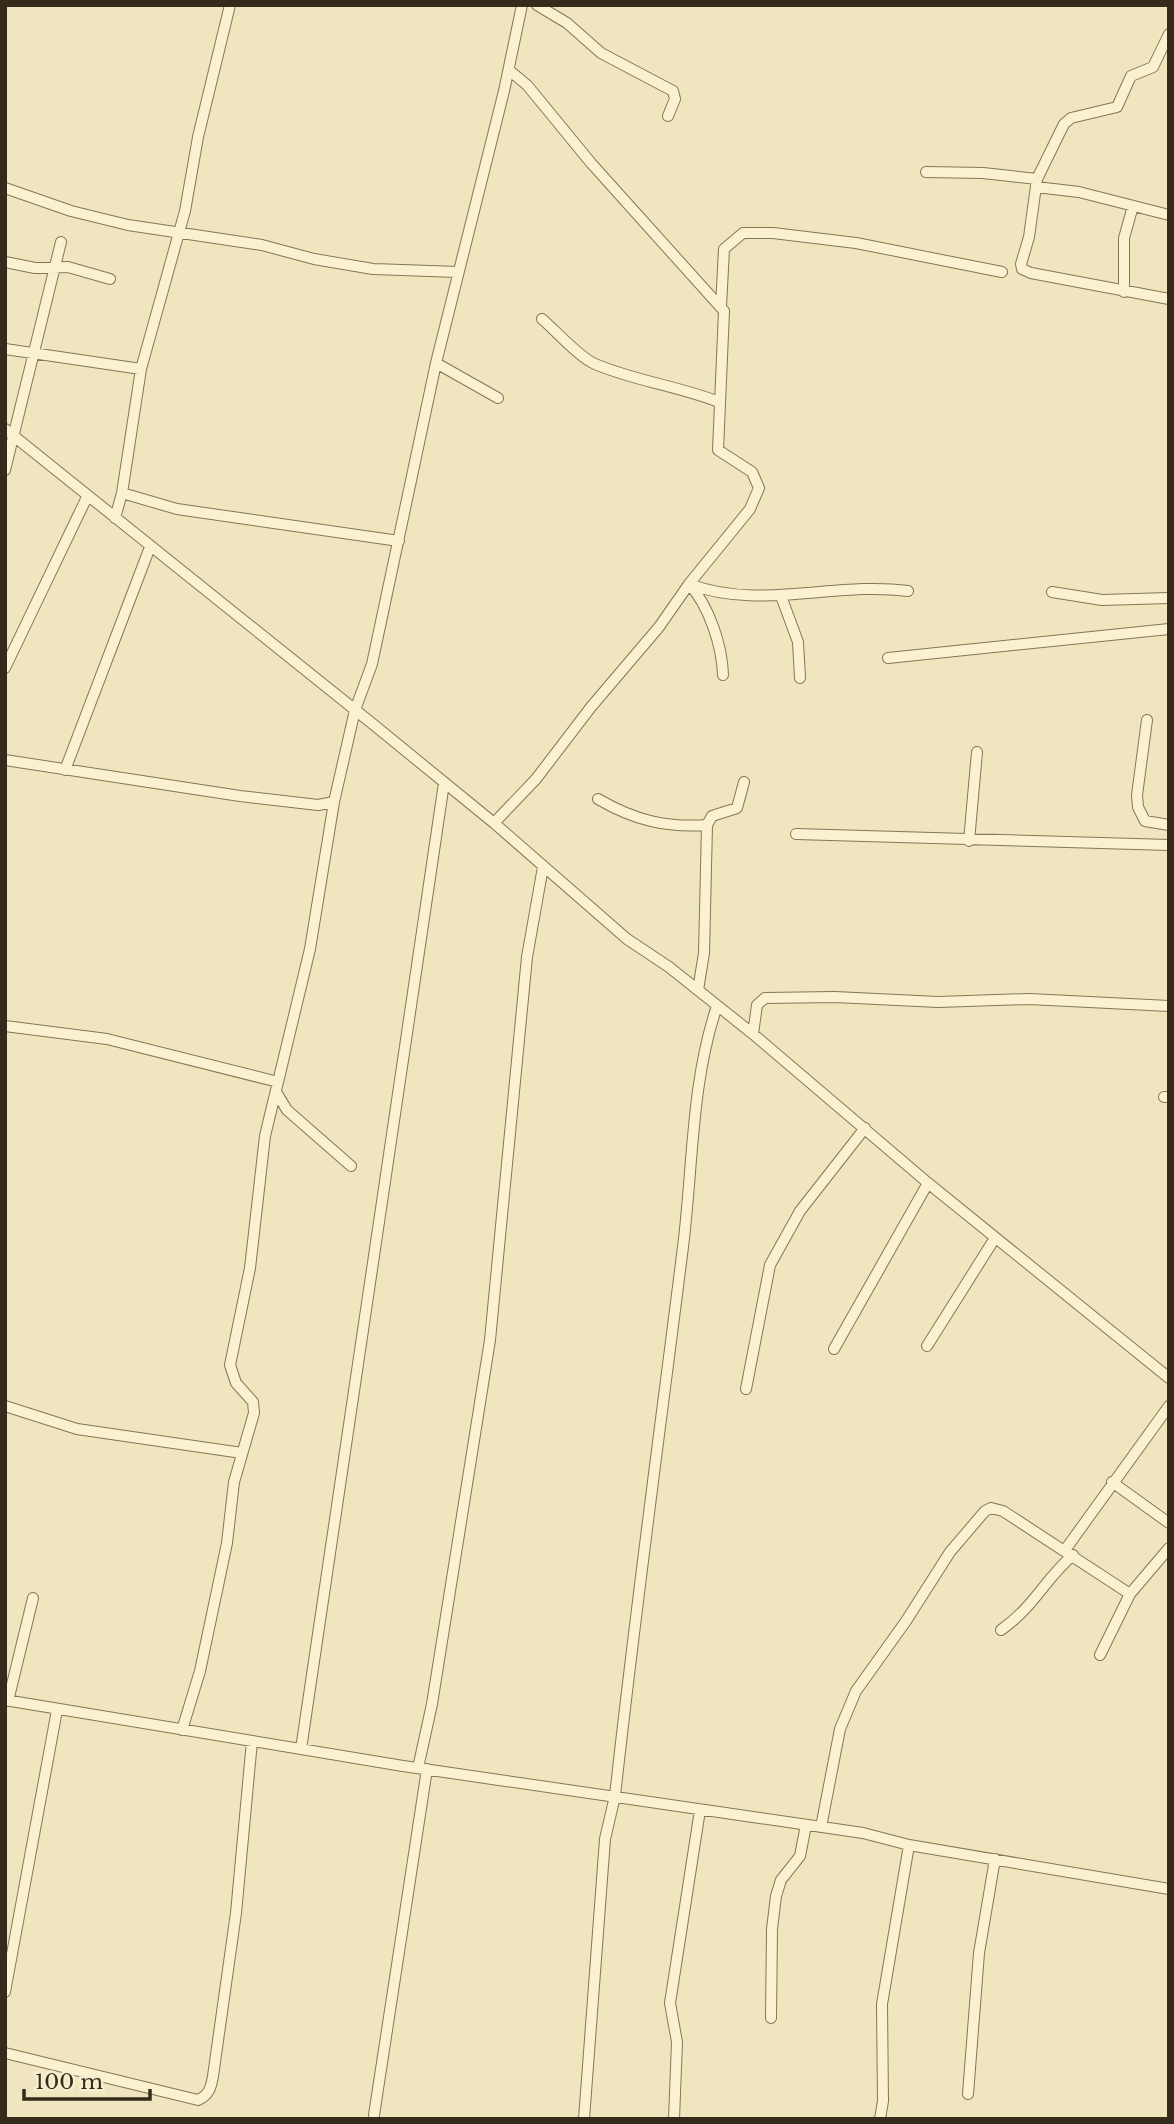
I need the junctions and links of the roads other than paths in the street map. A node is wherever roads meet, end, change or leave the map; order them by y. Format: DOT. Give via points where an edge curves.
graph roads {
  1 [pos="230,5"];
  2 [pos="522,5"];
  3 [pos="537,5"];
  4 [pos="1169,34"];
  5 [pos="509,70"];
  6 [pos="668,116"];
  7 [pos="926,172"];
  8 [pos="1036,183"];
  9 [pos="5,188"];
  10 [pos="1133,206"];
  11 [pos="1169,215"];
  12 [pos="178,234"];
  13 [pos="61,242"];
  14 [pos="5,262"];
  15 [pos="53,269"];
  16 [pos="1002,271"];
  17 [pos="458,272"];
  18 [pos="110,279"];
  19 [pos="1124,292"];
  20 [pos="1169,299"];
  21 [pos="721,307"];
  22 [pos="541,319"];
  23 [pos="5,349"];
  24 [pos="34,353"];
  25 [pos="436,363"];
  26 [pos="141,369"];
  27 [pos="498,398"];
  28 [pos="719,402"];
  29 [pos="9,433"];
  30 [pos="5,470"];
  31 [pos="122,493"];
  32 [pos="87,497"];
  33 [pos="115,519"];
  34 [pos="399,541"];
  35 [pos="150,547"];
  36 [pos="689,584"];
  37 [pos="908,591"];
  38 [pos="1052,592"];
  39 [pos="781,596"];
  40 [pos="1169,598"];
  41 [pos="1169,629"];
  42 [pos="888,658"];
  43 [pos="5,668"];
  44 [pos="723,675"];
  45 [pos="800,678"];
  46 [pos="355,710"];
  47 [pos="1146,720"];
  48 [pos="976,752"];
  49 [pos="5,760"];
  50 [pos="65,770"];
  51 [pos="744,782"];
  52 [pos="444,783"];
  53 [pos="598,799"];
  54 [pos="334,803"];
  55 [pos="495,823"];
  56 [pos="707,825"];
  57 [pos="1169,825"];
  58 [pos="796,834"];
  59 [pos="969,841"];
  60 [pos="1169,845"];
  61 [pos="543,867"];
  62 [pos="698,990"];
  63 [pos="717,1006"];
  64 [pos="1169,1006"];
  65 [pos="5,1026"];
  66 [pos="753,1034"];
  67 [pos="277,1087"];
  68 [pos="865,1128"];
  69 [pos="351,1166"];
  70 [pos="928,1183"];
  71 [pos="995,1238"];
  72 [pos="927,1346"];
  73 [pos="834,1349"];
  74 [pos="1169,1363"];
  75 [pos="1155,1366"];
  76 [pos="1169,1378"];
  77 [pos="746,1389"];
  78 [pos="5,1406"];
  79 [pos="1169,1406"];
  80 [pos="242,1453"];
  81 [pos="1112,1482"];
  82 [pos="1169,1523"];
  83 [pos="1169,1548"];
  84 [pos="1069,1552"];
  85 [pos="1130,1594"];
  86 [pos="33,1598"];
  87 [pos="1001,1630"];
  88 [pos="1100,1655"];
  89 [pos="7,1701"];
  90 [pos="57,1710"];
  91 [pos="182,1730"];
  92 [pos="252,1741"];
  93 [pos="302,1749"];
  94 [pos="423,1768"];
  95 [pos="615,1796"];
  96 [pos="700,1810"];
  97 [pos="806,1825"];
  98 [pos="821,1827"];
  99 [pos="909,1845"];
  100 [pos="995,1859"];
  101 [pos="1169,1889"];
  102 [pos="5,1992"];
  103 [pos="771,2018"];
  104 [pos="5,2053"];
  105 [pos="968,2094"];
  106 [pos="374,2115"];
  107 [pos="584,2119"];
  108 [pos="674,2119"];
  109 [pos="880,2119"];
  1 -- 12 [label="street"];
  2 -- 5 [label="street"];
  3 -- 6 [label="street" via="567,23 601,53 673,91 675,99"];
  4 -- 8 [label="street" via="1153,66 1131,76 1116,107 1071,118 1064,124"];
  5 -- 17 [label="street"];
  5 -- 21 [label="street"];
  7 -- 8 [label="street" via="983,173"];
  8 -- 10 [label="street"];
  8 -- 19 [label="street" via="1022,269"];
  9 -- 12 [label="street" via="71,211"];
  10 -- 11 [label="street"];
  10 -- 19 [label="street" via="1124,239"];
  12 -- 17 [label="street" via="262,245 373,269"];
  12 -- 26 [label="street"];
  13 -- 15 [label="street"];
  14 -- 15 [label="street"];
  15 -- 18 [label="street" via="68,267"];
  15 -- 24 [label="street"];
  16 -- 21 [label="street" via="846,241 743,233 724,249"];
  17 -- 25 [label="street"];
  19 -- 20 [label="street"];
  21 -- 28 [label="street" via="724,331"];
  22 -- 28 [label="street" via="593,364"];
  23 -- 24 [label="street"];
  24 -- 26 [label="street"];
  24 -- 29 [label="street"];
  25 -- 27 [label="street"];
  25 -- 34 [label="street"];
  26 -- 31 [label="street"];
  28 -- 36 [label="street" via="718,450 752,472 758,495"];
  29 -- 30 [label="street"];
  29 -- 32 [label="street"];
  31 -- 33 [label="street"];
  31 -- 34 [label="street" via="177,509"];
  32 -- 33 [label="street"];
  32 -- 43 [label="street"];
  33 -- 35 [label="street"];
  34 -- 46 [label="street" via="372,664"];
  35 -- 46 [label="street"];
  35 -- 50 [label="street"];
  36 -- 39 [label="street" via="729,596"];
  36 -- 44 [label="street" via="707,614"];
  36 -- 55 [label="street" via="536,779"];
  37 -- 39 [label="street"];
  38 -- 40 [label="street" via="1102,600"];
  39 -- 45 [label="street" via="798,642"];
  41 -- 42 [label="street"];
  46 -- 52 [label="street"];
  46 -- 54 [label="street"];
  47 -- 57 [label="street" via="1138,807 1145,821"];
  48 -- 59 [label="street"];
  49 -- 50 [label="street"];
  50 -- 54 [label="street" via="305,803"];
  51 -- 56 [label="street" via="737,808 712,816"];
  52 -- 55 [label="street"];
  52 -- 93 [label="street"];
  53 -- 56 [label="street" via="650,822"];
  54 -- 67 [label="street" via="310,949"];
  55 -- 61 [label="street"];
  56 -- 62 [label="street" via="704,953"];
  58 -- 59 [label="street"];
  59 -- 60 [label="street"];
  61 -- 62 [label="street" via="627,939"];
  61 -- 94 [label="street" via="526,969 490,1340"];
  62 -- 63 [label="street"];
  63 -- 66 [label="street"];
  63 -- 95 [label="street" via="699,1084"];
  64 -- 66 [label="street" via="1029,999 765,998 757,1005"];
  65 -- 67 [label="street" via="107,1039"];
  66 -- 68 [label="street"];
  67 -- 69 [label="street" via="287,1110"];
  67 -- 80 [label="street" via="265,1136 250,1268 230,1365 236,1383 253,1402"];
  68 -- 70 [label="street"];
  68 -- 77 [label="street" via="800,1211 770,1265"];
  70 -- 71 [label="street"];
  70 -- 73 [label="street"];
  71 -- 72 [label="street"];
  71 -- 75 [label="street"];
  74 -- 75 [label="street"];
  75 -- 76 [label="street"];
  78 -- 80 [label="street" via="77,1429"];
  79 -- 81 [label="street"];
  80 -- 91 [label="street" via="200,1671"];
  81 -- 82 [label="street"];
  81 -- 84 [label="street"];
  83 -- 85 [label="street"];
  84 -- 85 [label="street"];
  84 -- 87 [label="street" via="1030,1608"];
  84 -- 98 [label="street" via="997,1508 973,1522 856,1691 840,1729"];
  85 -- 88 [label="street"];
  86 -- 89 [label="street"];
  89 -- 90 [label="street"];
  90 -- 91 [label="street"];
  90 -- 102 [label="street"];
  91 -- 92 [label="street"];
  92 -- 93 [label="street"];
  92 -- 104 [label="street" via="236,1913 211,2089 205,2097 174,2095"];
  93 -- 94 [label="street"];
  94 -- 95 [label="street"];
  94 -- 106 [label="street"];
  95 -- 96 [label="street"];
  95 -- 107 [label="street" via="605,1839"];
  96 -- 97 [label="street"];
  96 -- 108 [label="street" via="670,2003 677,2042"];
  97 -- 98 [label="street"];
  97 -- 103 [label="street" via="800,1856 781,1880 776,1896"];
  98 -- 99 [label="street"];
  99 -- 100 [label="street"];
  99 -- 109 [label="street" via="882,2004 884,2101"];
  100 -- 101 [label="street"];
  100 -- 105 [label="street" via="979,1953"];
}
